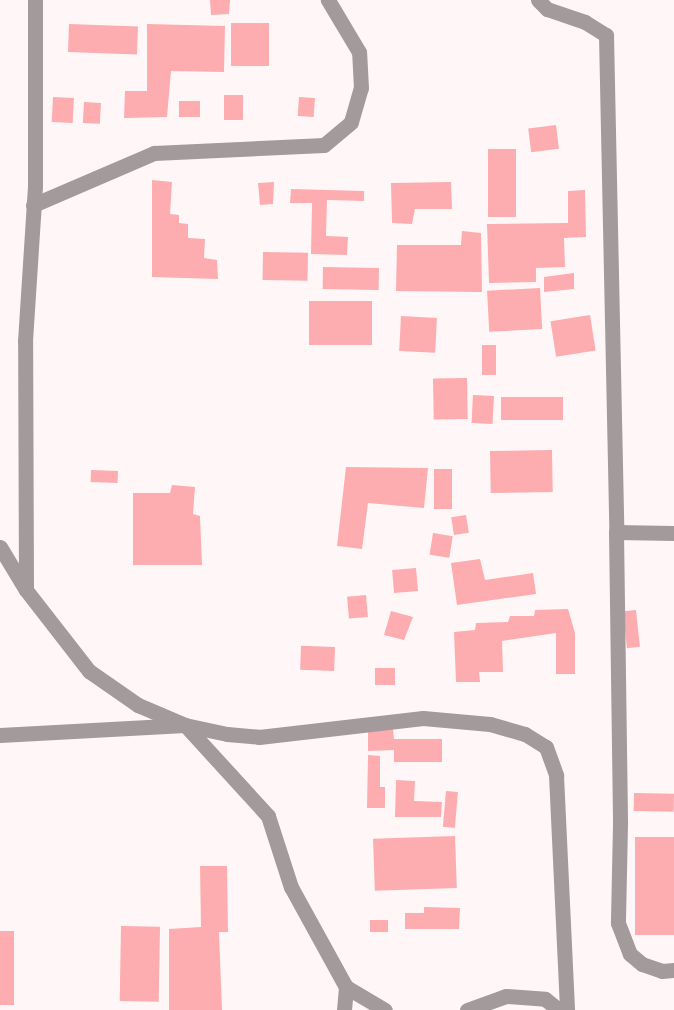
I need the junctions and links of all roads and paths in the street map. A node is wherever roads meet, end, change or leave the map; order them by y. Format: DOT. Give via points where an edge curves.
graph roads {
  1 [pos="35,0"];
  2 [pos="328,0"];
  3 [pos="538,0"];
  4 [pos="33,205"];
  5 [pos="616,532"];
  6 [pos="674,533"];
  7 [pos="0,547"];
  8 [pos="26,590"];
  9 [pos="185,725"];
  10 [pos="0,735"];
  11 [pos="674,970"];
  12 [pos="346,987"];
  13 [pos="344,1010"];
  14 [pos="385,1010"];
  15 [pos="467,1010"];
  16 [pos="559,1010"];
  17 [pos="567,1010"];
  1 -- 4 [label="street"];
  2 -- 4 [label="street" via="358,52 361,88 351,122 324,145 154,153"];
  3 -- 5 [label="street" via="547,9 585,22 606,35"];
  4 -- 8 [label="street" via="25,341"];
  5 -- 6 [label="street"];
  5 -- 11 [label="street" via="618,923 630,954 642,964 662,971"];
  7 -- 8 [label="street"];
  8 -- 9 [label="street" via="89,671 138,705"];
  9 -- 10 [label="street"];
  9 -- 12 [label="street" via="268,816 291,887"];
  9 -- 17 [label="street" via="259,737 423,718 490,724 525,734 546,747 556,775"];
  12 -- 13 [label="street"];
  12 -- 14 [label="street"];
  15 -- 16 [label="street" via="506,996 545,999"];
}
